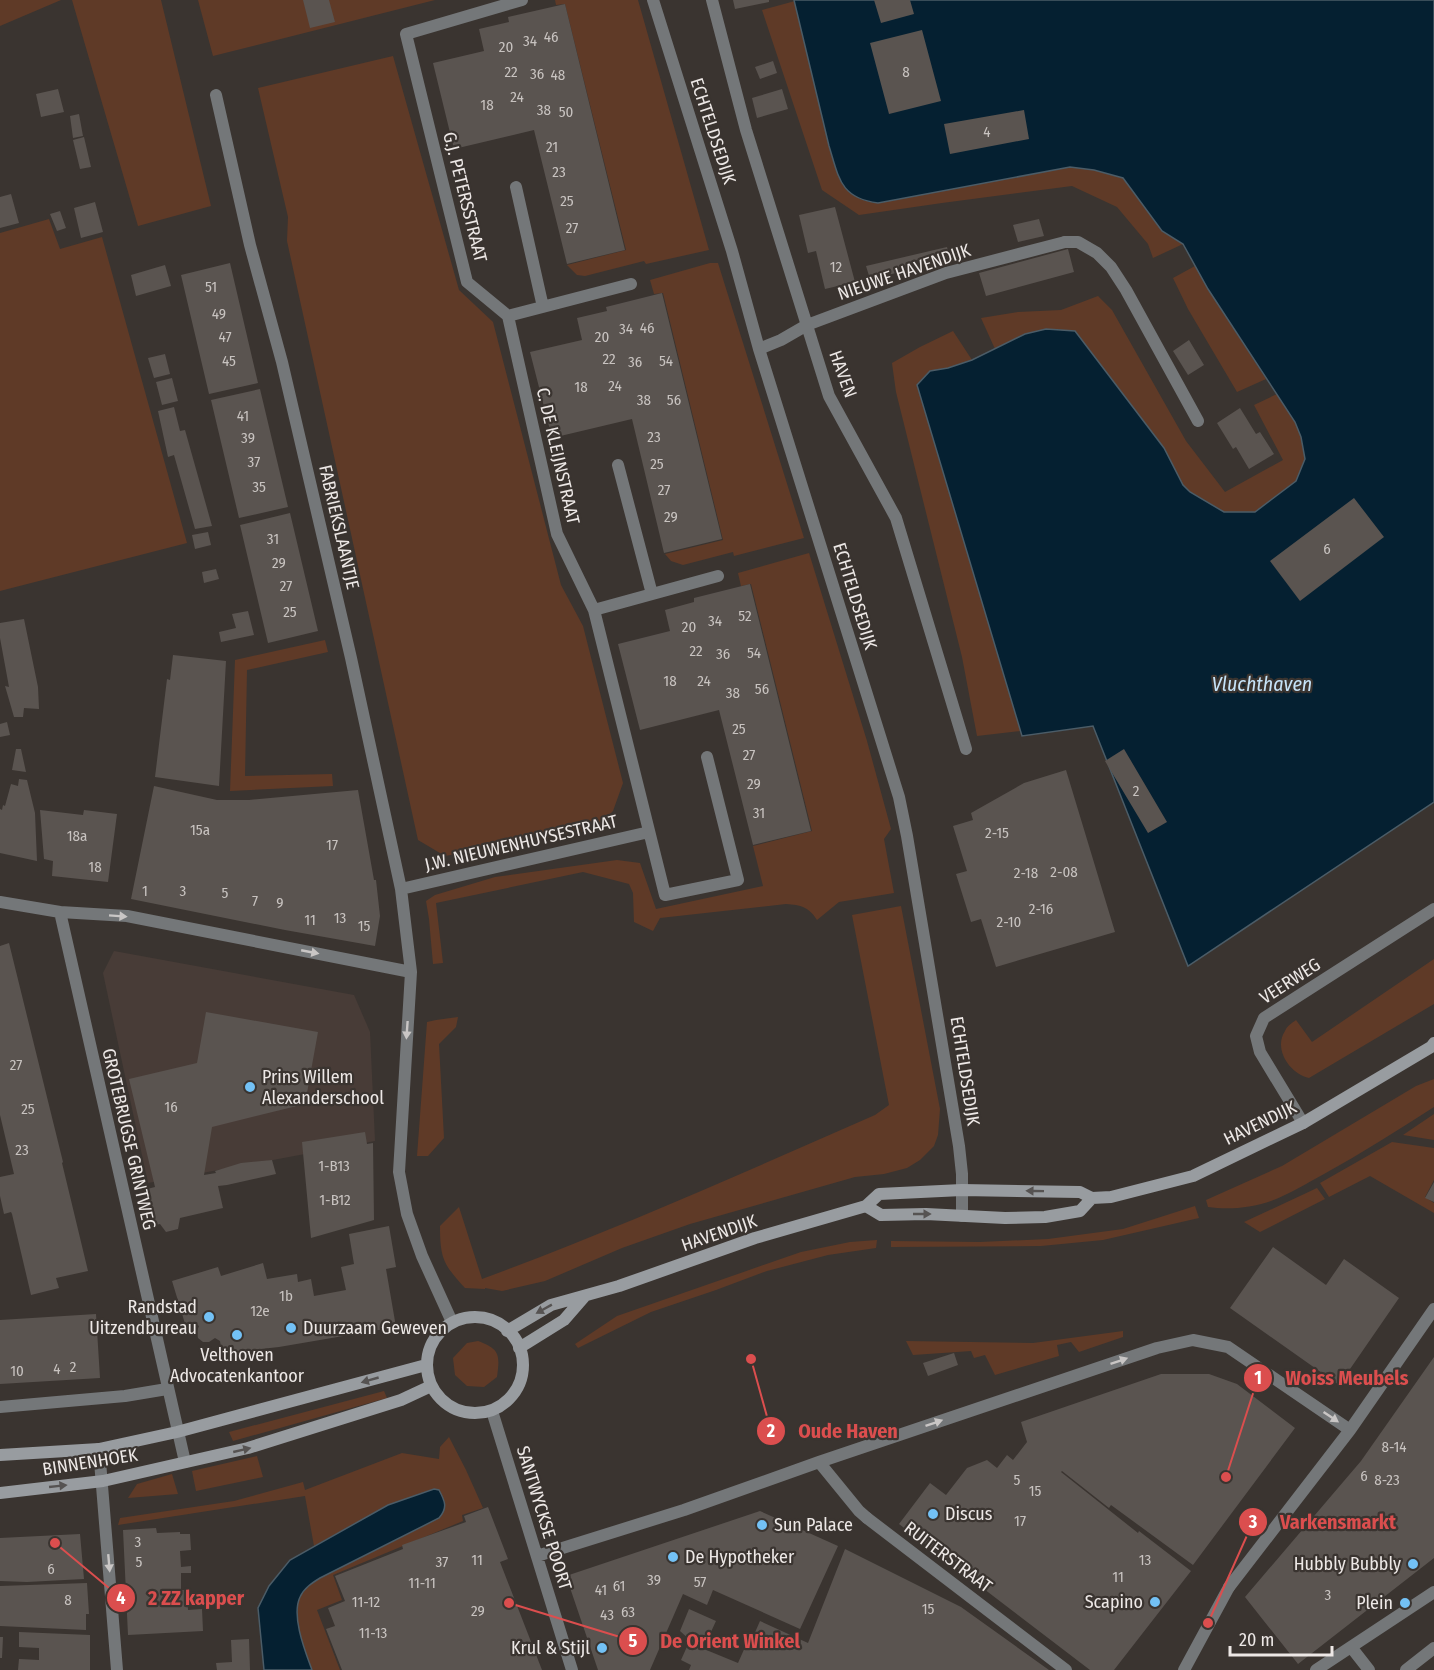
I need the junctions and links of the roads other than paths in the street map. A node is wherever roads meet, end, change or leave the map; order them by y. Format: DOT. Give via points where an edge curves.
graph roads {
  1 [pos="522,0"];
  2 [pos="652,0"];
  3 [pos="712,0"];
  4 [pos="216,94"];
  5 [pos="516,187"];
  6 [pos="631,284"];
  7 [pos="543,307"];
  8 [pos="508,316"];
  9 [pos="807,325"];
  10 [pos="759,349"];
  11 [pos="1198,421"];
  12 [pos="618,465"];
  13 [pos="718,576"];
  14 [pos="652,594"];
  15 [pos="594,610"];
  16 [pos="966,749"];
  17 [pos="707,757"];
  18 [pos="649,832"];
  19 [pos="401,889"];
  20 [pos="0,902"];
  21 [pos="1434,909"];
  22 [pos="60,912"];
  23 [pos="411,972"];
  24 [pos="1433,1046"];
  25 [pos="1303,1123"];
  26 [pos="962,1190"];
  27 [pos="1092,1198"];
  28 [pos="866,1206"];
  29 [pos="962,1216"];
  30 [pos="584,1297"];
  31 [pos="1434,1309"];
  32 [pos="452,1322"];
  33 [pos="507,1331"];
  34 [pos="519,1348"];
  35 [pos="426,1365"];
  36 [pos="431,1386"];
  37 [pos="167,1389"];
  38 [pos="0,1407"];
  39 [pos="492,1411"];
  40 [pos="1350,1430"];
  41 [pos="177,1432"];
  42 [pos="99,1449"];
  43 [pos="0,1455"];
  44 [pos="185,1462"];
  45 [pos="819,1462"];
  46 [pos="103,1481"];
  47 [pos="0,1493"];
  48 [pos="537,1557"];
  49 [pos="1434,1592"];
  50 [pos="1351,1647"];
  51 [pos="1434,1648"];
  52 [pos="117,1670"];
  53 [pos="572,1670"];
  54 [pos="1066,1670"];
  55 [pos="1184,1670"];
  56 [pos="1316,1670"];
  57 [pos="1370,1670"];
  58 [pos="1406,1670"];
  1 -- 8 [label="street, G.J. PETERSSTRAAT" via="406,34 467,282"];
  2 -- 10 [label="street, ECHTELDSEDIJK"];
  3 -- 9 [label="street, HAVEN" via="746,130"];
  4 -- 19 [label="street, FABRIEKSLAANTJE" via="250,245 285,373"];
  5 -- 7 [label="street"];
  6 -- 7 [label="street"];
  7 -- 8 [label="street"];
  8 -- 15 [label="street, C. DE KLEIJNSTRAAT" via="557,534"];
  9 -- 10 [label="street, NIEUWE HAVENDIJK"];
  9 -- 11 [label="street, NIEUWE HAVENDIJK" via="946,273 1065,242 1078,243 1097,253 1111,267"];
  9 -- 16 [label="street, HAVEN" via="829,396 896,518"];
  10 -- 26 [label="street, ECHTELDSEDIJK" via="899,797 956,1123"];
  12 -- 14 [label="street"];
  13 -- 14 [label="street"];
  14 -- 15 [label="street"];
  15 -- 18 [label="street"];
  17 -- 18 [label="street" via="738,880 665,895"];
  18 -- 19 [label="street, J.W. NIEUWENHUYSESTRAAT"];
  19 -- 23 [label="street, FABRIEKSLAANTJE"];
  20 -- 22 [label="street"];
  21 -- 25 [label="street, VEERWEG" via="1264,1018 1257,1036 1260,1052"];
  22 -- 23 [label="street, one-way" via="127,916"];
  22 -- 37 [label="street, GROTEBRUGSE GRINTWEG"];
  23 -- 32 [label="street, FABRIEKSLAANTJE, one-way" via="399,1172 407,1214"];
  24 -- 25 [label="main road, HAVENDIJK"];
  25 -- 27 [label="main road, HAVENDIJK" via="1193,1176 1111,1197"];
  27 -- 26 [label="main road, HAVENDIJK, one-way" via="1080,1192"];
  26 -- 28 [label="main road, HAVENDIJK" via="879,1194"];
  26 -- 29 [label="street, ECHTELDSEDIJK"];
  27 -- 29 [label="main road, HAVENDIJK" via="1080,1211 1045,1217"];
  28 -- 29 [label="main road, HAVENDIJK, one-way" via="881,1215"];
  28 -- 30 [label="main road, HAVENDIJK" via="755,1238"];
  30 -- 33 [label="main road, HAVENDIJK, one-way" via="551,1305"];
  30 -- 34 [label="main road" via="564,1320"];
  31 -- 40 [label="street"];
  32 -- 33 [label="main road" via="474,1316 497,1322"];
  32 -- 35 [label="main road" via="432,1343"];
  33 -- 34 [label="main road"];
  34 -- 39 [label="main road" via="523,1358 522,1380 510,1399"];
  35 -- 36 [label="main road"];
  35 -- 41 [label="main road, one-way"];
  36 -- 39 [label="main road" via="451,1408 478,1414"];
  44 -- 36 [label="main road, one-way" via="327,1424"];
  37 -- 38 [label="street"];
  37 -- 41 [label="street, GROTEBRUGSE GRINTWEG"];
  39 -- 48 [label="street, SANTWYCKSE POORT"];
  45 -- 40 [label="street, one-way" via="1157,1348 1193,1340 1228,1347"];
  40 -- 55 [label="street" via="1229,1587"];
  41 -- 42 [label="main road, BINNENHOEK"];
  41 -- 44 [label="street, GROTEBRUGSE GRINTWEG"];
  42 -- 43 [label="main road, BINNENHOEK"];
  42 -- 46 [label="street"];
  44 -- 46 [label="main road, BINNENHOEK"];
  45 -- 48 [label="street"];
  45 -- 54 [label="street, RUITERSTRAAT" via="867,1518"];
  47 -- 46 [label="main road, BINNENHOEK, one-way"];
  46 -- 52 [label="street, one-way"];
  48 -- 53 [label="street, SANTWYCKSE POORT"];
  49 -- 50 [label="street"];
  50 -- 56 [label="street"];
  50 -- 57 [label="street"];
  51 -- 58 [label="street"];
}
